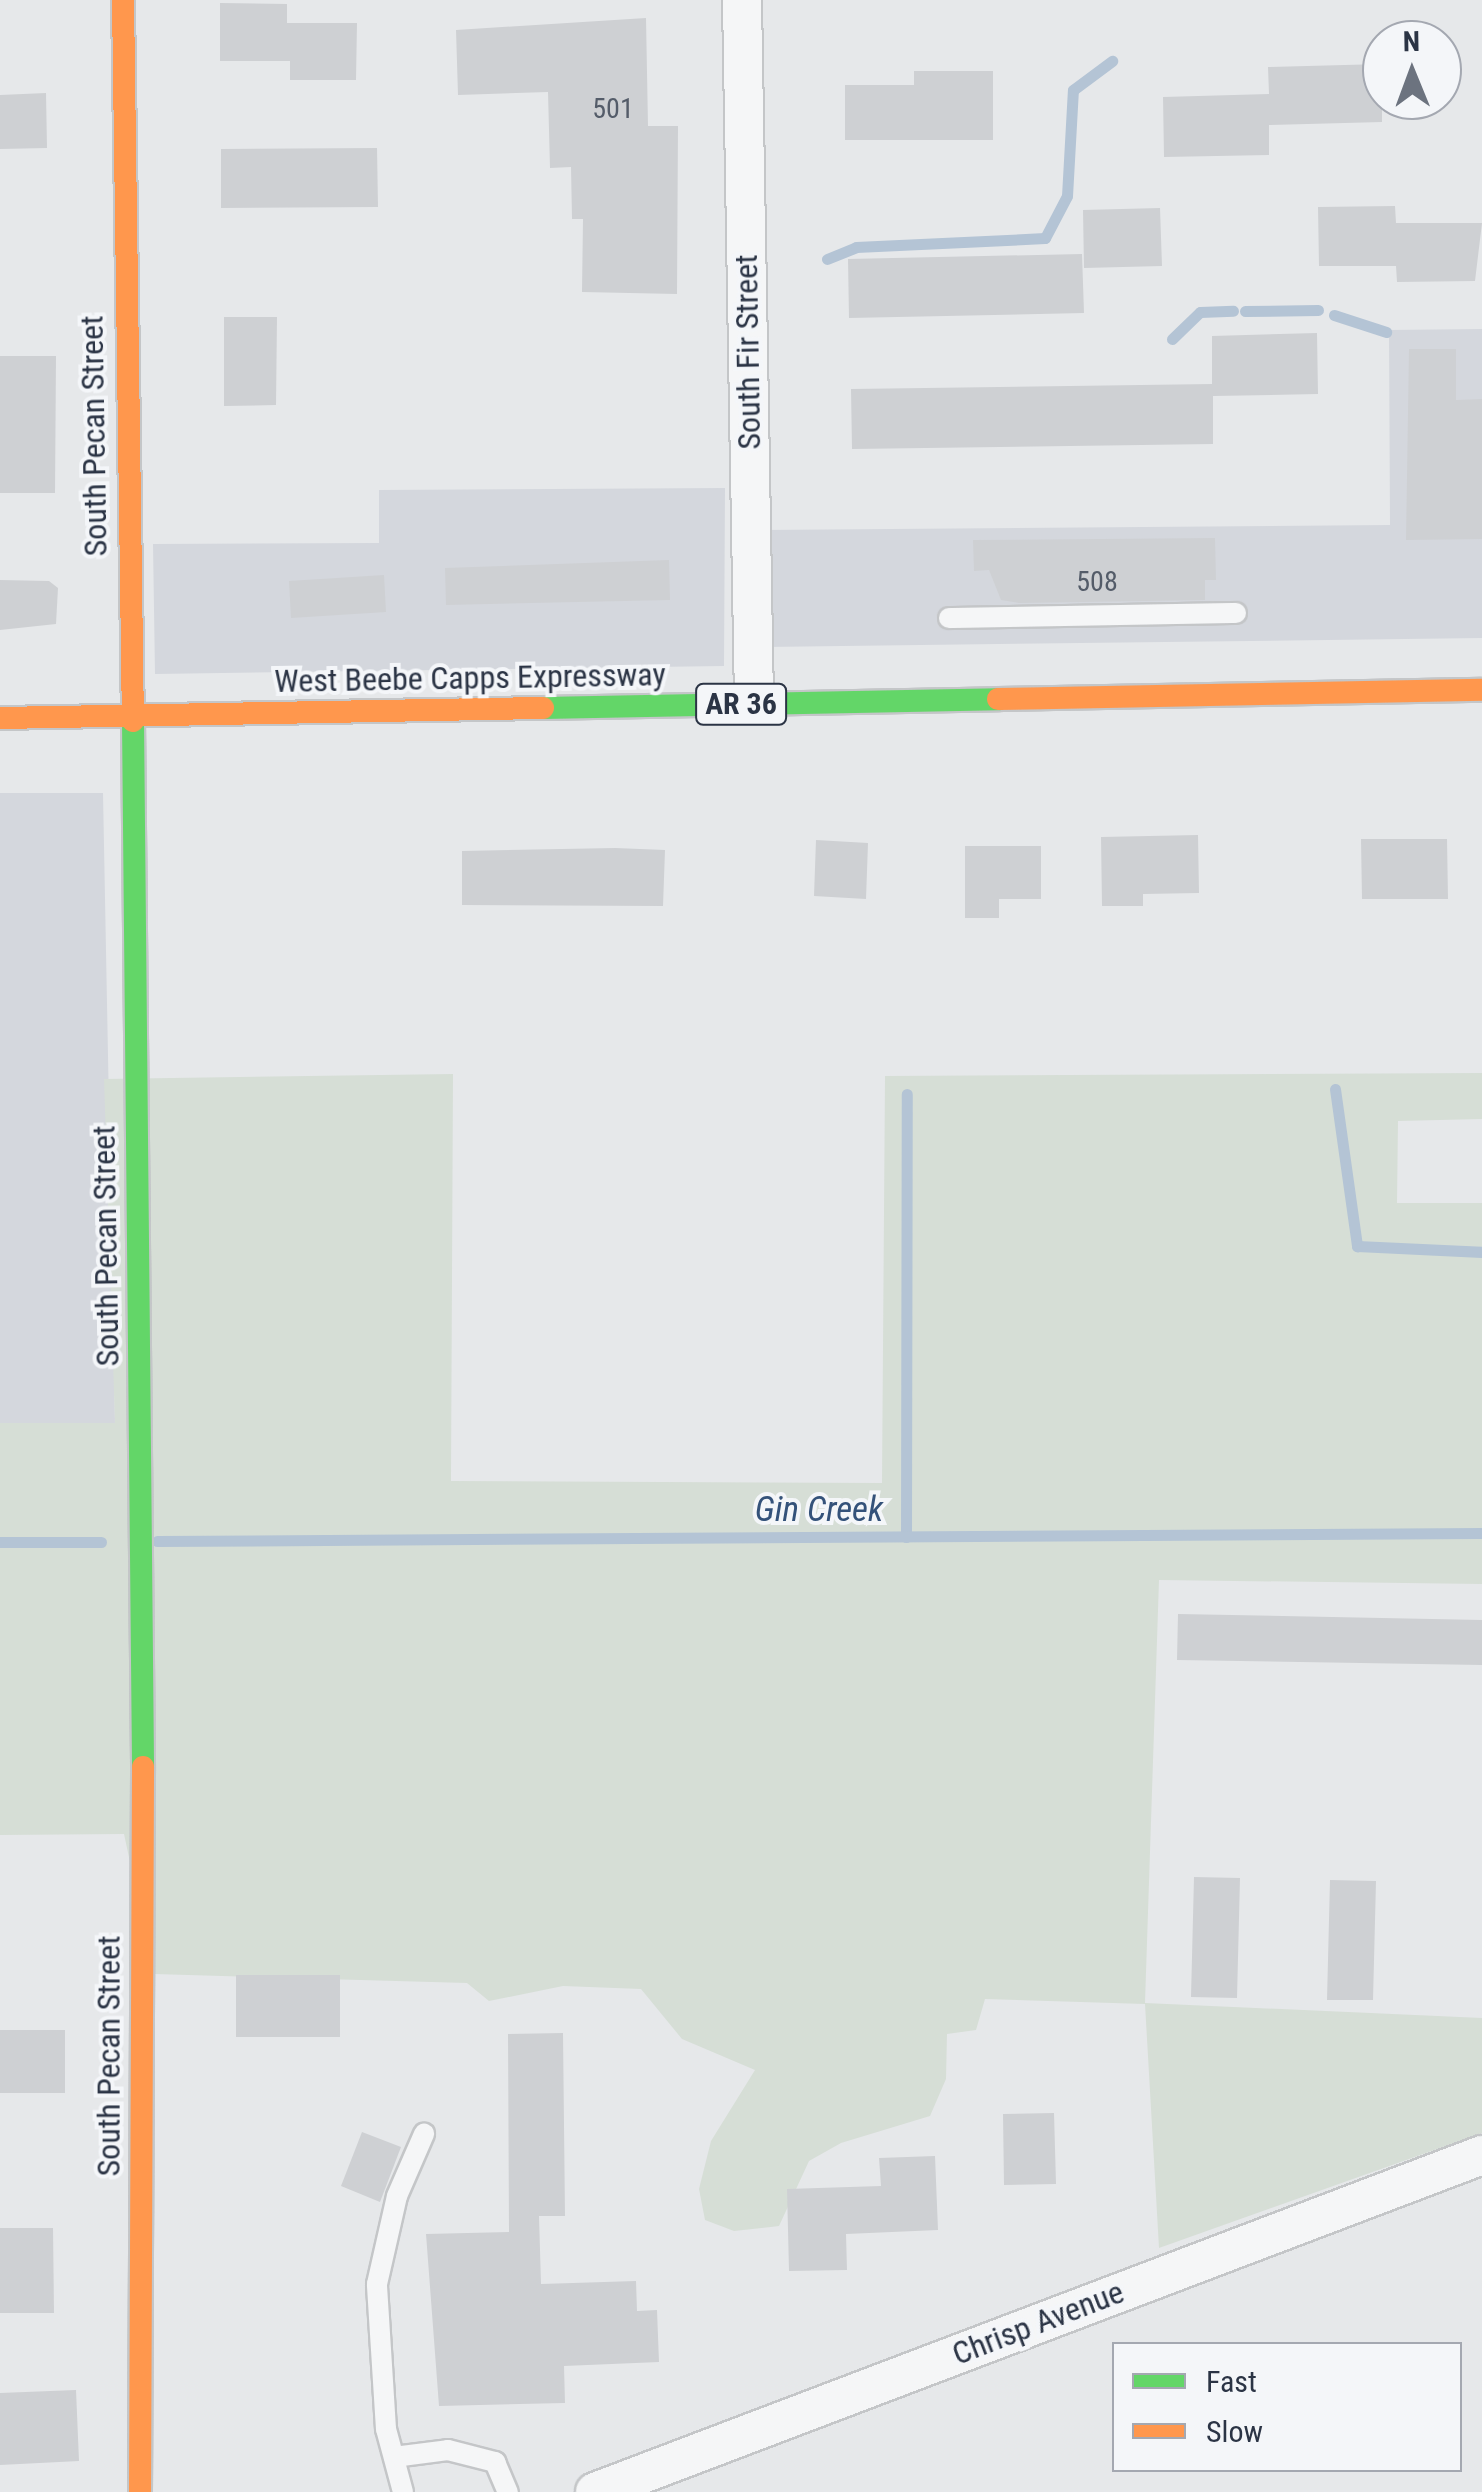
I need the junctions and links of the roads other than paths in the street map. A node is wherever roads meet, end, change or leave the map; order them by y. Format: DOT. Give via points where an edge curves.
graph roads {
  1 [pos="122,0"];
  2 [pos="742,0"];
  3 [pos="1236,613"];
  4 [pos="948,618"];
  5 [pos="1482,690"];
  6 [pos="754,704"];
  7 [pos="0,718"];
  8 [pos="130,718"];
  9 [pos="424,2134"];
  10 [pos="1482,2155"];
  11 [pos="394,2457"];
  12 [pos="138,2491"];
  13 [pos="404,2492"];
  14 [pos="508,2492"];
  15 [pos="594,2492"];
  1 -- 8 [label="street, South Pecan Street"];
  2 -- 6 [label="street, South Fir Street"];
  3 -- 4 [label="lane"];
  5 -- 6 [label="street, West Beebe Capps Expressway / AR 36"];
  6 -- 8 [label="street, West Beebe Capps Expressway / AR 36"];
  7 -- 8 [label="street, West Beebe Capps Expressway / AR 36"];
  8 -- 12 [label="street, South Pecan Street" via="144,1586"];
  9 -- 11 [label="lane" via="397,2196 377,2284"];
  10 -- 15 [label="street, Chrisp Avenue"];
  11 -- 13 [label="lane"];
  11 -- 14 [label="lane" via="448,2450 495,2462"];
}
